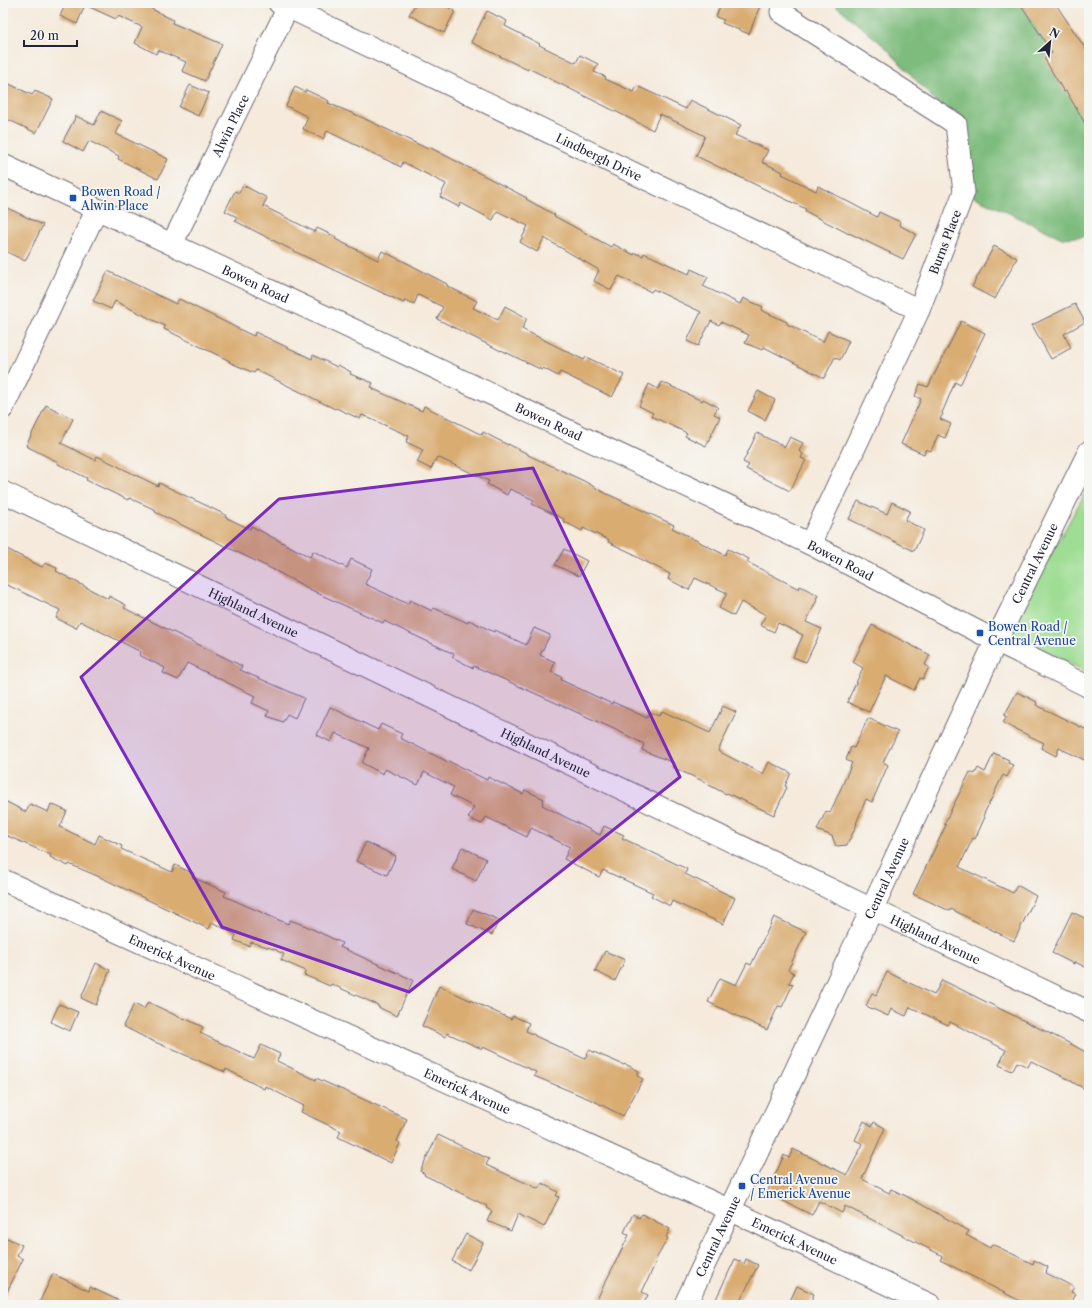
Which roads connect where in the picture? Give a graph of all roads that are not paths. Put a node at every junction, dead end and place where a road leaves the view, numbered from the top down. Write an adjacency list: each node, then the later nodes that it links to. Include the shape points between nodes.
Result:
1 (283, 5): 5 (street, Alwin Place); 6 (street, Lindbergh Drive)
2 (781, 12): 6 (street, Burns Place, via 956,124 964,192)
3 (3, 165): 4 (street, Bowen Road)
4 (97, 209): 5 (street, Bowen Road); 7 (street)
5 (172, 244): 10 (street, Bowen Road)
6 (919, 310): 10 (street, Burns Place)
7 (3, 408)
8 (1089, 452): 11 (main road, Central Avenue)
9 (3, 492): 14 (street, Highland Avenue)
10 (810, 544): 11 (street, Bowen Road)
11 (996, 641): 12 (street, Bowen Road); 14 (main road, Central Avenue)
12 (1089, 687)
13 (3, 880): 16 (street, Emerick Avenue)
14 (872, 910): 15 (street, Highland Avenue); 16 (main road, Central Avenue)
15 (1089, 1012)
16 (730, 1210): 17 (main road, Central Avenue); 18 (street, Emerick Avenue)
17 (685, 1305)
18 (931, 1305)

